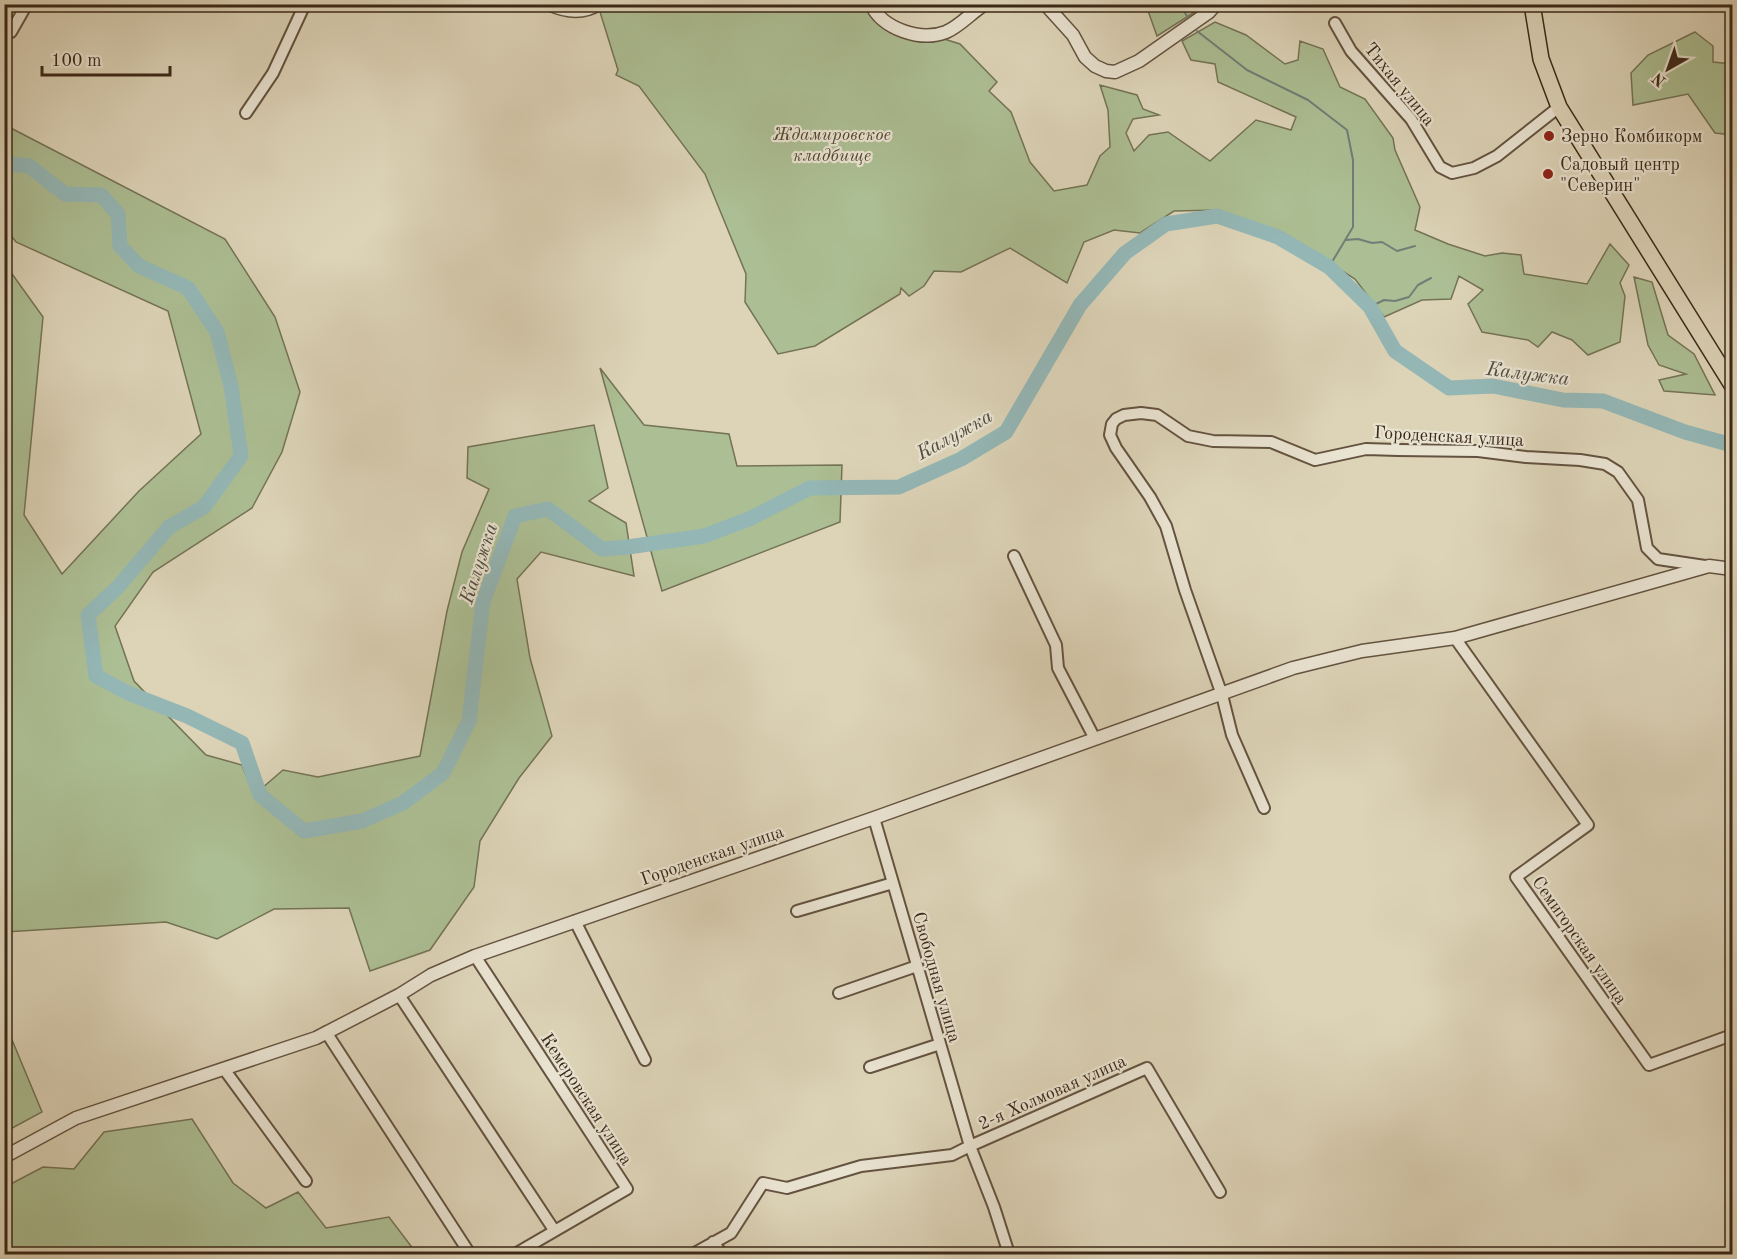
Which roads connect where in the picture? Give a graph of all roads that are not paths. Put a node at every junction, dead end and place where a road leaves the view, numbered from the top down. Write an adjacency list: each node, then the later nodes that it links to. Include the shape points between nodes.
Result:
1 (27, 4): 11 (street)
2 (305, 4): 13 (street, via 273,73)
3 (549, 4): 4 (street, via 587,12)
4 (599, 4)
5 (871, 4): 6 (street, via 874,12 894,28 931,36 946,32)
6 (986, 4)
7 (1045, 4): 8 (street, via 1073,35 1085,57 1095,66 1115,72 1139,61)
8 (1216, 4)
9 (1532, 4): 12 (main road, via 1541,59)
10 (1335, 23): 12 (street, Тихая улица, via 1351,51 1411,119 1440,167 1452,173 1474,168 1497,156)
11 (11, 32)
12 (1559, 106): 14 (main road)
13 (246, 113)
14 (1732, 385)
15 (1014, 556): 20 (street, via 1056,645 1058,668)
16 (1708, 566): 17 (street, Городенская улица); 18 (street, Городенская улица); 19 (street, Городенская улица, via 1658,559 1647,548 1638,500 1618,472 1605,464 1478,451 1376,449 1315,460 1271,442 1213,441 1188,436 1157,415 1124,416 1112,424 1110,435 1166,526)
17 (1732, 569)
18 (1455, 638): 19 (street, Городенская улица, via 1362,651 1316,662); 31 (street, Семигорская улица, via 1588,825 1516,877 1649,1065)
19 (1221, 694): 20 (street, Городенская улица); 21 (street, Городенская улица, via 1232,735)
20 (1095, 739): 22 (street, Городенская улица)
21 (1264, 808)
22 (874, 818): 23 (street, Свободная улица); 25 (street, Городенская улица)
23 (893, 883): 24 (street); 27 (street, Свободная улица)
24 (797, 911)
25 (575, 921): 26 (street, Городенская улица); 33 (street)
26 (475, 956): 29 (street, Городенская улица, via 431,975); 40 (street, Кемеровская улица, via 627,1189)
27 (917, 966): 28 (street); 32 (street, Свободная улица)
28 (839, 993)
29 (399, 995): 30 (street, Городенская улица); 40 (street)
30 (326, 1032): 35 (street, Городенская улица); 42 (street)
31 (1732, 1035)
32 (940, 1044): 34 (street); 36 (street, Свободная улица)
33 (645, 1060)
34 (870, 1067)
35 (224, 1069): 37 (street, Городенская улица, via 76,1118); 38 (street)
36 (970, 1146): 39 (street, 2-я Холмовая улица, via 1147,1068); 41 (street, via 952,1155 861,1166 787,1188 763,1183 731,1233); 46 (street, Свободная улица)
37 (4, 1157)
38 (306, 1180)
39 (1220, 1192)
40 (554, 1230): 43 (street, Кемеровская улица)
41 (713, 1242): 44 (street); 45 (street)
42 (470, 1254)
43 (515, 1254)
44 (693, 1254)
45 (722, 1254)
46 (1009, 1254)

